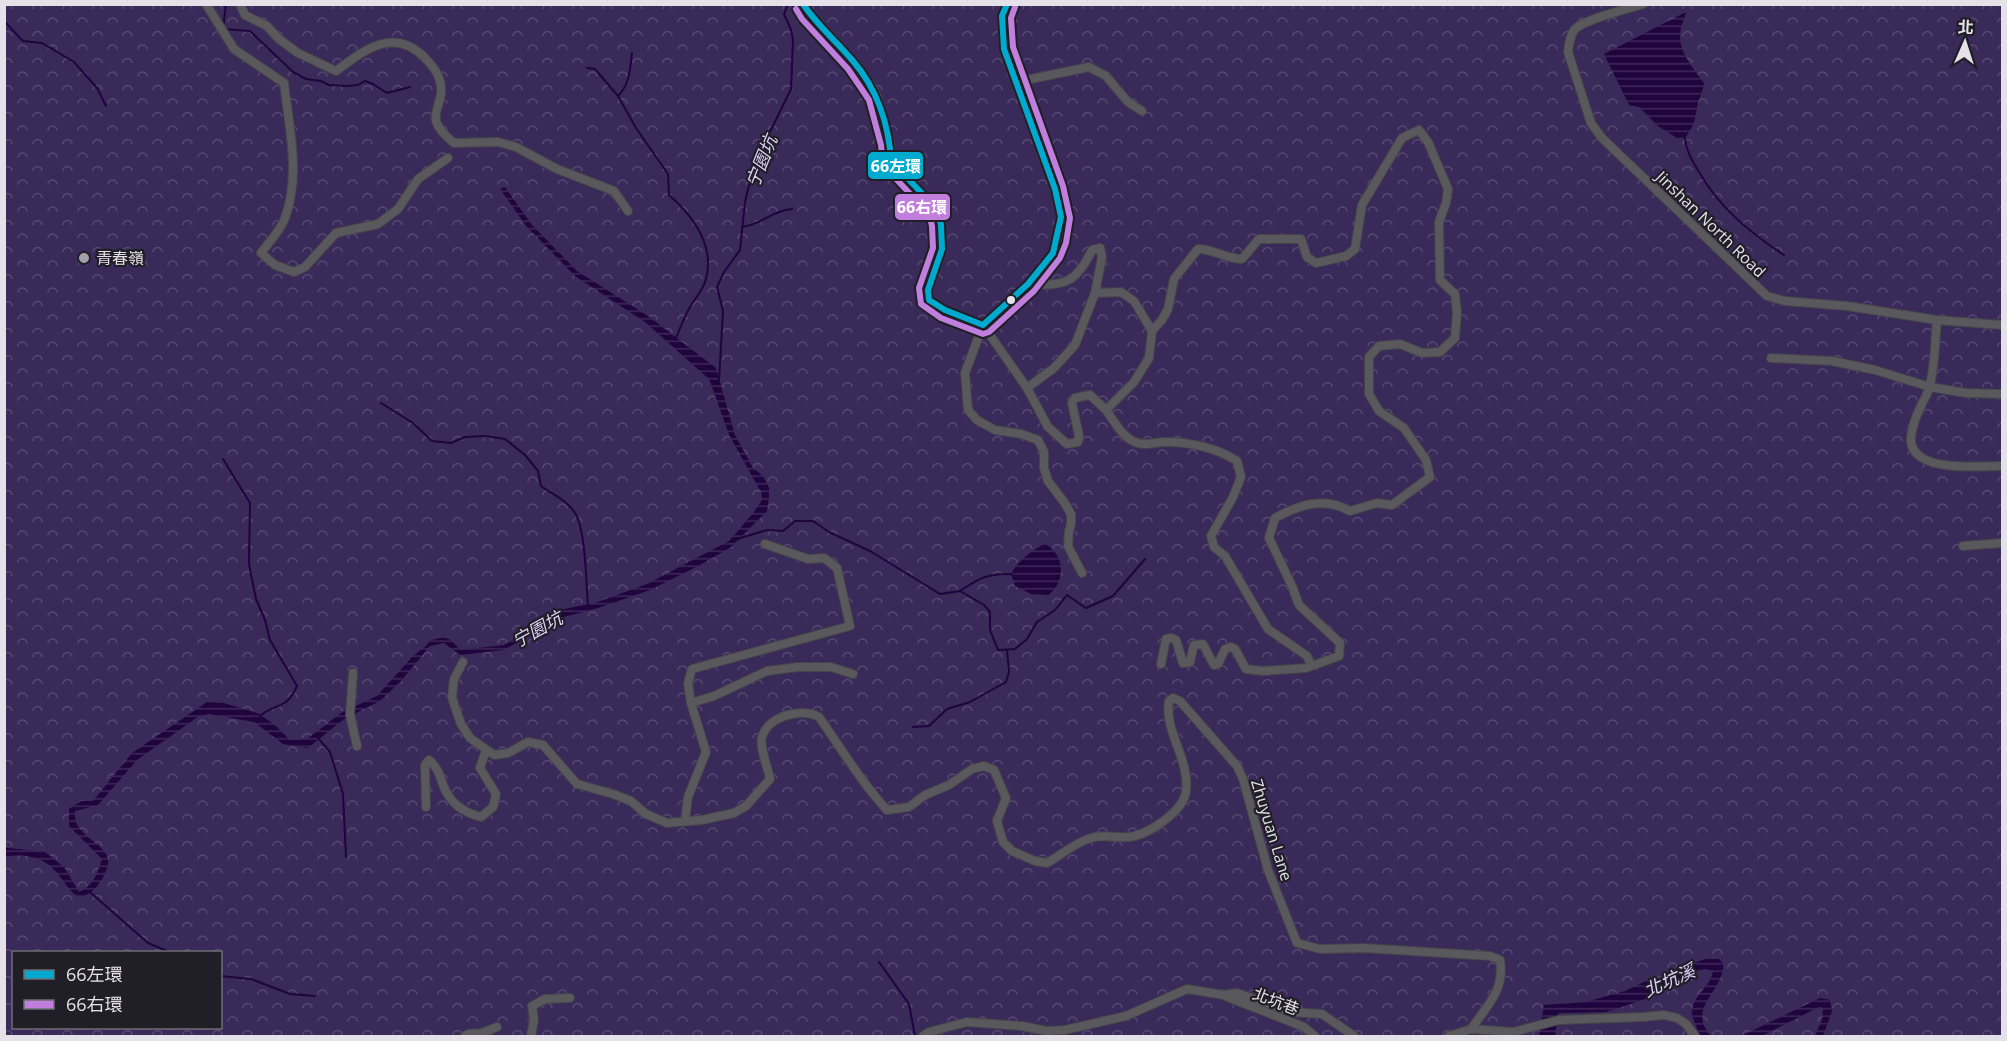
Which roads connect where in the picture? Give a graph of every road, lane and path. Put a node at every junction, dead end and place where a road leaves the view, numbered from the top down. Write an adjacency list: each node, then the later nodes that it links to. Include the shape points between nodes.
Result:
1 (206, 4): 8 (street, via 234,49 284,83 294,167 285,220 261,253 274,265 294,272 305,267 336,233 378,224 398,209 418,179)
2 (240, 4): 9 (street, via 245,15 267,26 298,53 336,71 379,44 396,43 416,49 435,68 441,82 435,118 442,134 454,143 498,142 516,147 557,169 614,191)
3 (803, 4): 13 (street, via 855,63 877,97 891,161 937,209 942,249 928,290 929,300)
4 (1007, 4): 6 (street, via 1001,34)
5 (1643, 4): 12 (street, Jinshan North Road, via 1587,22 1575,29 1569,41 1568,52 1586,109 1602,138 1767,296)
6 (1016, 82): 7 (street, via 1089,67 1106,76 1128,102); 10 (street, via 1055,189 1061,218 1053,252)
7 (1142, 111)
8 (448, 158)
9 (628, 211)
10 (1028, 284): 11 (street, via 1055,285 1070,280 1092,250 1100,248); 13 (street)
11 (1095, 293): 15 (street, via 1121,292 1134,301); 18 (street, via 1075,345 1054,369)
12 (1937, 320): 14 (street, Jinshan North Road); 17 (street)
13 (983, 325): 18 (street); 25 (street, via 965,373 968,410 995,430 1038,440 1044,452 1048,482 1071,514 1068,546)
14 (2002, 326)
15 (1152, 331): 20 (street, via 1149,358 1134,382); 28 (street, via 1168,309 1174,279 1198,249 1242,259 1259,239 1301,239 1306,257 1316,262 1346,256 1355,249 1362,206 1402,138 1419,130 1428,142 1448,189 1439,222 1440,280 1455,294 1455,338 1440,352 1422,353 1400,344 1379,346 1369,357 1369,394 1379,411 1404,428 1426,460 1430,477 1392,505 1377,503 1350,512 1339,505 1319,502 1295,507 1275,518 1269,538 1299,605 1340,643 1339,656)
16 (1771, 358): 17 (street, via 1832,361)
17 (1930, 387): 19 (street); 21 (street, via 1911,438 1919,456 1928,462 1948,465)
18 (1027, 388): 20 (street, via 1048,427 1067,444 1078,442 1072,403 1075,398 1090,395)
19 (2002, 394)
20 (1106, 411): 28 (street, via 1128,438 1139,444 1196,445 1237,461 1241,477 1211,536 1214,547 1225,556 1268,629 1307,656)
21 (2002, 466)
22 (2002, 543): 24 (street)
23 (765, 544): 31 (street, via 808,559 824,558 837,568 849,626 692,669 688,683)
24 (1963, 546)
25 (1082, 573)
26 (463, 662): 33 (street, via 454,679 452,697 461,724 470,738)
27 (1161, 664): 28 (street, via 1166,639 1171,638 1176,640 1183,663 1190,662 1194,645 1203,644 1214,665 1231,647 1246,669 1288,670)
28 (1311, 664)
29 (353, 673): 32 (street, via 350,716)
30 (853, 674): 31 (street, via 831,667 767,671)
31 (691, 703): 35 (street, via 706,752 688,797)
32 (357, 746)
33 (486, 750): 34 (street, via 480,768 496,794 493,807 481,817 466,813 450,801 437,767 429,760 425,765); 35 (street, Zhuyuan Lane, via 494,755 508,753 528,742 543,745 578,784 631,801 655,819 668,823)
34 (426, 807)
35 (685, 821): 39 (street, Zhuyuan Lane, via 719,817 746,806 770,779 762,735 777,719 814,713 887,810 909,807 972,769 984,766 994,770 1006,798 997,821 1003,842 1035,861 1047,863 1089,838 1144,833 1177,808 1186,792 1185,773 1168,717 1169,701 1173,698 1180,700 1237,766 1268,870 1297,943 1320,949 1364,948 1490,956 1500,960 1499,988)
36 (1224, 995): 43 (street, via 1187,989 1126,1016 1065,1030 966,1022); 44 (street, 北坑巷, via 1304,1027); 45 (street, via 1237,993 1291,1012 1322,1014)
37 (570, 998): 42 (street, via 545,999 532,1006)
38 (497, 1027): 41 (street)
39 (1471, 1029): 40 (street); 46 (street)
40 (1513, 1034): 47 (street, via 1559,1020 1664,1015 1686,1024)
41 (465, 1036)
42 (531, 1036)
43 (923, 1036)
44 (1315, 1036)
45 (1354, 1036)
46 (1449, 1036)
47 (1695, 1036)

